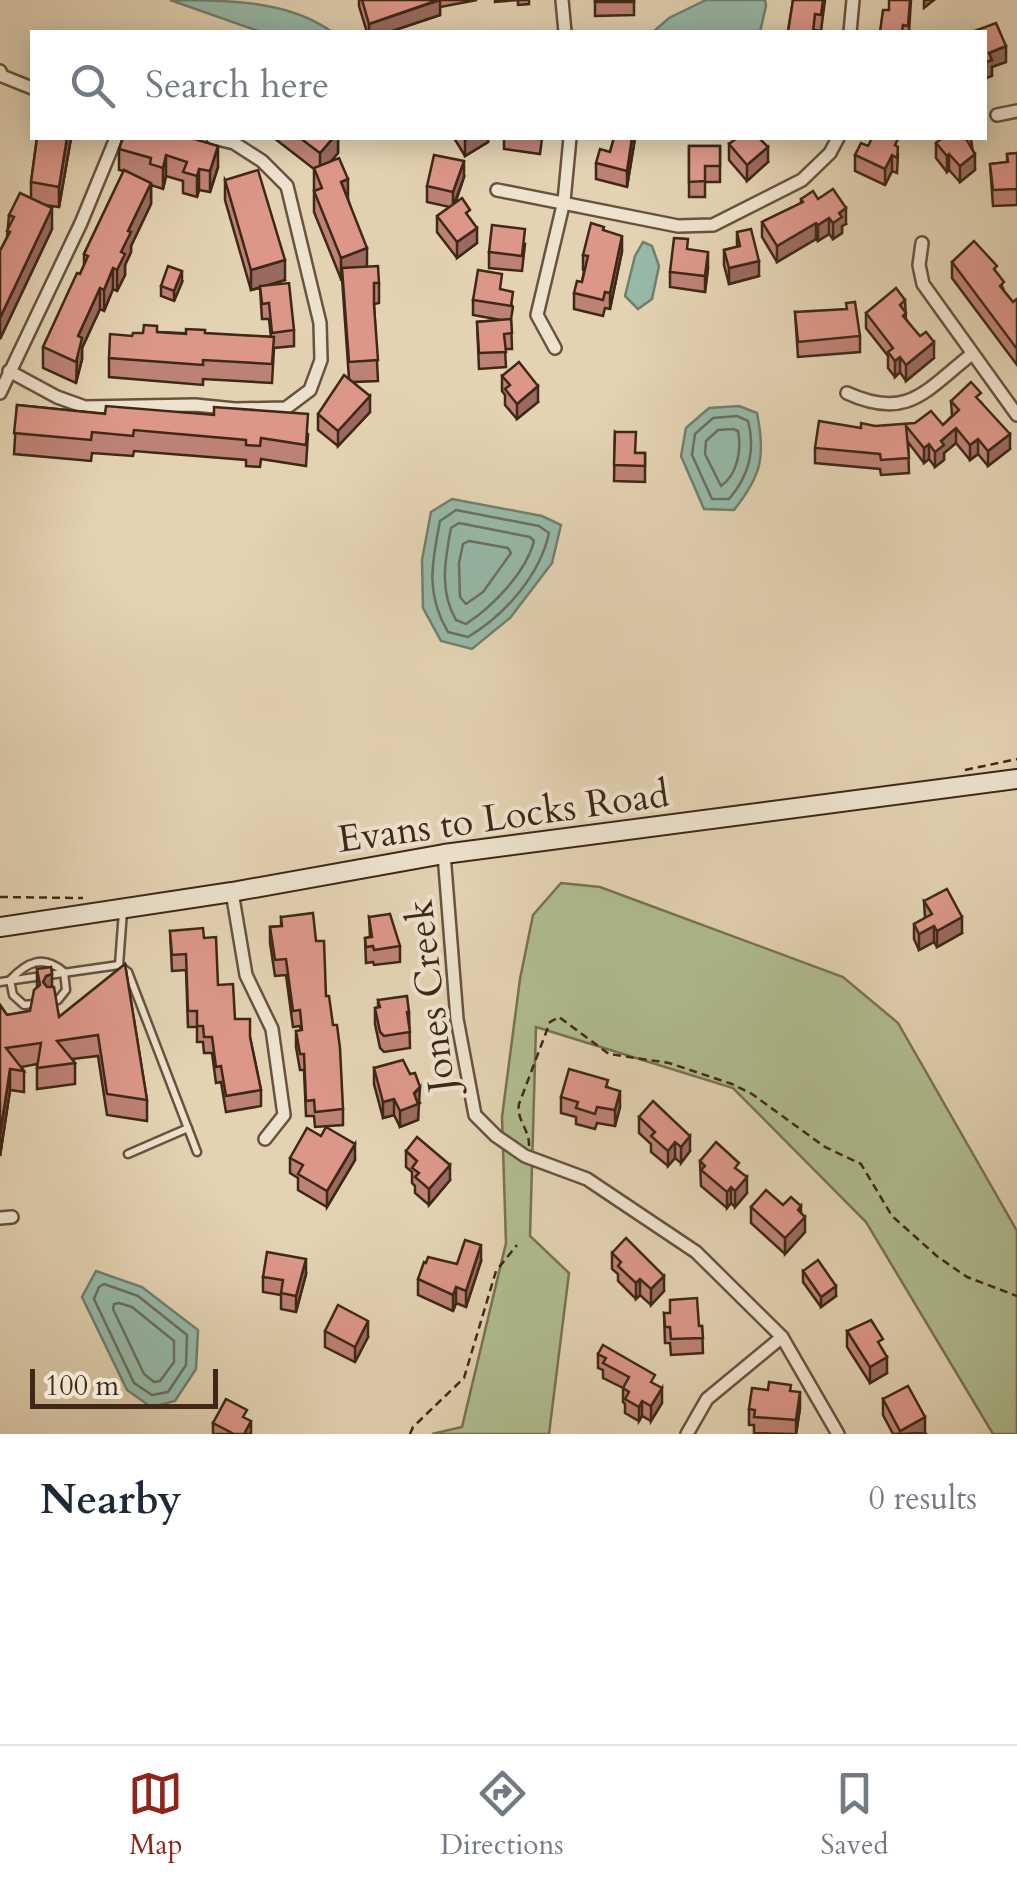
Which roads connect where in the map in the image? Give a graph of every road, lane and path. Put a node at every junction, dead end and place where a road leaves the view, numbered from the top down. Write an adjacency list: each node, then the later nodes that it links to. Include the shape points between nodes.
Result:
1 (562, 0): 3 (street)
2 (853, 0): 4 (street)
3 (565, 30)
4 (850, 30)
5 (1, 73): 6 (street)
6 (30, 87)
7 (1017, 110): 8 (street)
8 (997, 115)
9 (115, 140): 18 (street)
10 (221, 140): 18 (street, via 248,152 287,186 320,323 321,360 310,390 286,408 85,407)
11 (570, 140): 14 (street)
12 (837, 140): 14 (street, via 802,180 713,225 678,226)
13 (497, 190): 14 (street)
14 (564, 201): 16 (street, via 537,315)
15 (922, 243): 17 (street, via 922,284)
16 (555, 348)
17 (972, 354): 20 (street, via 916,398 895,406); 21 (street)
18 (10, 371): 19 (street)
19 (0, 393)
20 (847, 393)
21 (1017, 415)
22 (1017, 780): 23 (street, Evans to Locks Road)
23 (444, 854): 24 (street, Evans to Locks Road); 37 (street, Jones Creek, via 457,1019 475,1114)
24 (232, 892): 25 (street, Evans to Locks Road); 34 (street, via 246,975 272,1029 284,1115)
25 (123, 908): 26 (street, Evans to Locks Road); 27 (lane)
26 (0, 927)
27 (118, 964): 28 (lane); 33 (lane, via 128,972)
28 (64, 972): 29 (lane); 29 (lane, via 40,960); 31 (lane, via 66,990)
29 (10, 980): 30 (lane); 32 (lane, via 13,995)
30 (0, 982)
31 (50, 1002)
32 (32, 1004)
33 (188, 1128): 35 (lane); 36 (lane)
34 (265, 1140)
35 (198, 1152)
36 (128, 1154)
37 (526, 1156): 39 (path, via 530,1138 519,1104 550,1022 564,1018 610,1054 669,1063 752,1094 825,1147 862,1164 892,1216 938,1257 967,1277); 40 (street, Jones Creek, via 587,1179 696,1252)
38 (517, 1245): 41 (path, via 496,1270 464,1378)
39 (1017, 1296)
40 (782, 1338): 42 (street, via 707,1399); 43 (street, Jones Creek)
41 (410, 1434)
42 (686, 1434)
43 (838, 1434)

